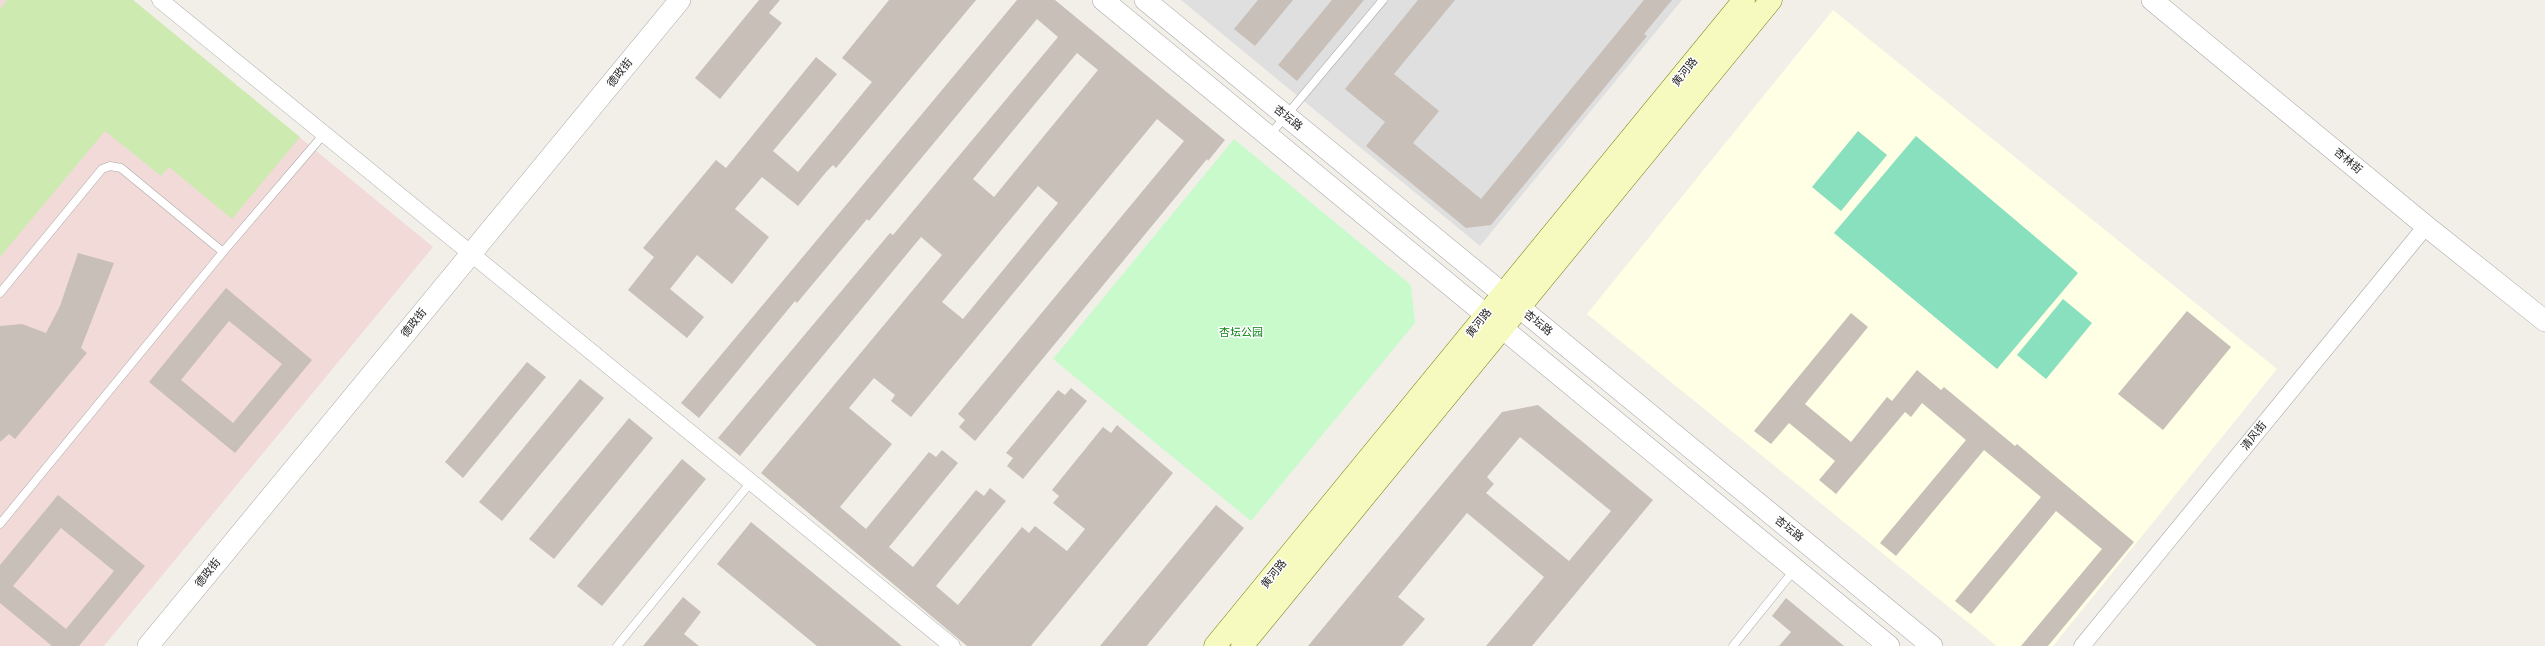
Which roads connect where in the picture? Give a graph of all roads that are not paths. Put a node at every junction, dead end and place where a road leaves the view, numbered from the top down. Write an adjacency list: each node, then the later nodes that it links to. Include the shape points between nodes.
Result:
1 (160, 0): 10 (street)
2 (680, 0): 14 (street, 德政街)
3 (1103, 0): 11 (street)
4 (1145, 0): 9 (street, 杏坛路)
5 (1383, 0): 9 (lane)
6 (1744, 0): 16 (main road, 黄河路)
7 (1771, 0): 16 (main road, 黄河路)
8 (2152, 0): 12 (street, 杏林街)
9 (1286, 116): 11 (lane); 16 (street, 杏坛路)
10 (324, 134): 13 (lane); 14 (street)
11 (1269, 137): 17 (street)
12 (2426, 226): 18 (street, 杏林街); 30 (street, 清风街)
13 (223, 252): 15 (lane, via 121,168 110,166 102,169); 20 (lane)
14 (471, 254): 19 (street); 22 (street, 德政街)
15 (0, 293)
16 (1510, 300): 17 (main road, 黄河路); 29 (street, 杏坛路)
17 (1493, 321): 21 (street); 25 (main road, 黄河路); 26 (main road, 黄河路)
18 (2545, 321)
19 (751, 482): 23 (lane); 24 (street)
20 (0, 524)
21 (1795, 570): 27 (lane); 28 (street)
22 (148, 646)
23 (617, 646)
24 (952, 646)
25 (1215, 646)
26 (1242, 646)
27 (1732, 646)
28 (1889, 646)
29 (1932, 646)
30 (2082, 646)

